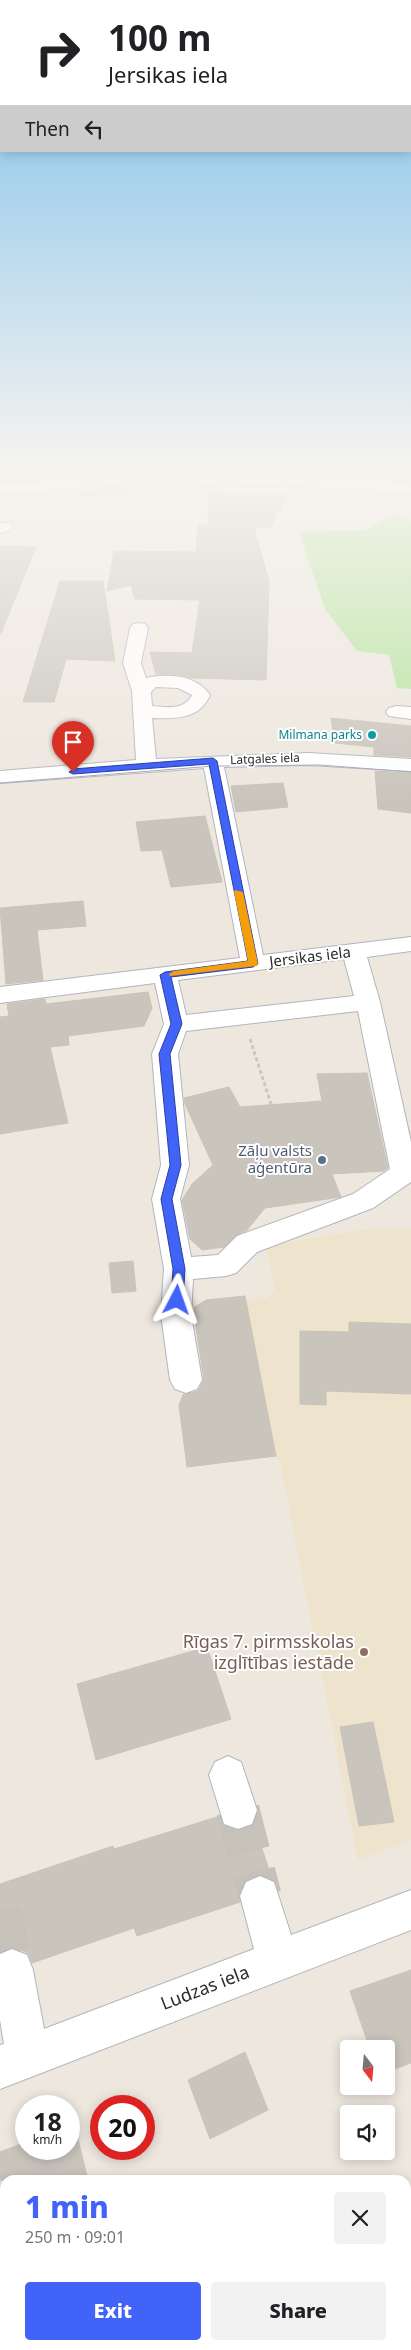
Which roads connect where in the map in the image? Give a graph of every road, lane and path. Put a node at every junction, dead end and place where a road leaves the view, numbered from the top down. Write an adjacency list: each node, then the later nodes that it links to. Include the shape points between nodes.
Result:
1 (140, 628): 2 (street, via 132,663)
2 (141, 691): 3 (street); 3 (street, via 152,682 190,684 202,695 198,705 186,711)
3 (142, 712): 6 (street)
4 (213, 761): 5 (street, Latgales iela, via 330,758); 6 (street, Latgales iela); 10 (street)
5 (411, 765)
6 (146, 766): 7 (street, Latgales iela)
7 (0, 777)
8 (411, 944): 9 (street, Jersikas iela)
9 (354, 951): 10 (street, Jersikas iela); 13 (street)
10 (253, 964): 11 (street, Jersikas iela)
11 (165, 975): 12 (street, Jersikas iela); 14 (street)
12 (0, 995)
13 (368, 1002): 14 (street); 15 (street, via 404,1173 363,1201 247,1244 226,1265)
14 (176, 1024): 15 (street, via 165,1054 175,1165 166,1199)
15 (179, 1269): 16 (street, via 176,1315)
16 (186, 1380)
17 (260, 1896): 19 (street)
18 (411, 1910): 19 (street, Ludzas iela)
19 (278, 1961): 21 (street, Ludzas iela)
20 (12, 1970): 21 (street)
21 (14, 2062)

